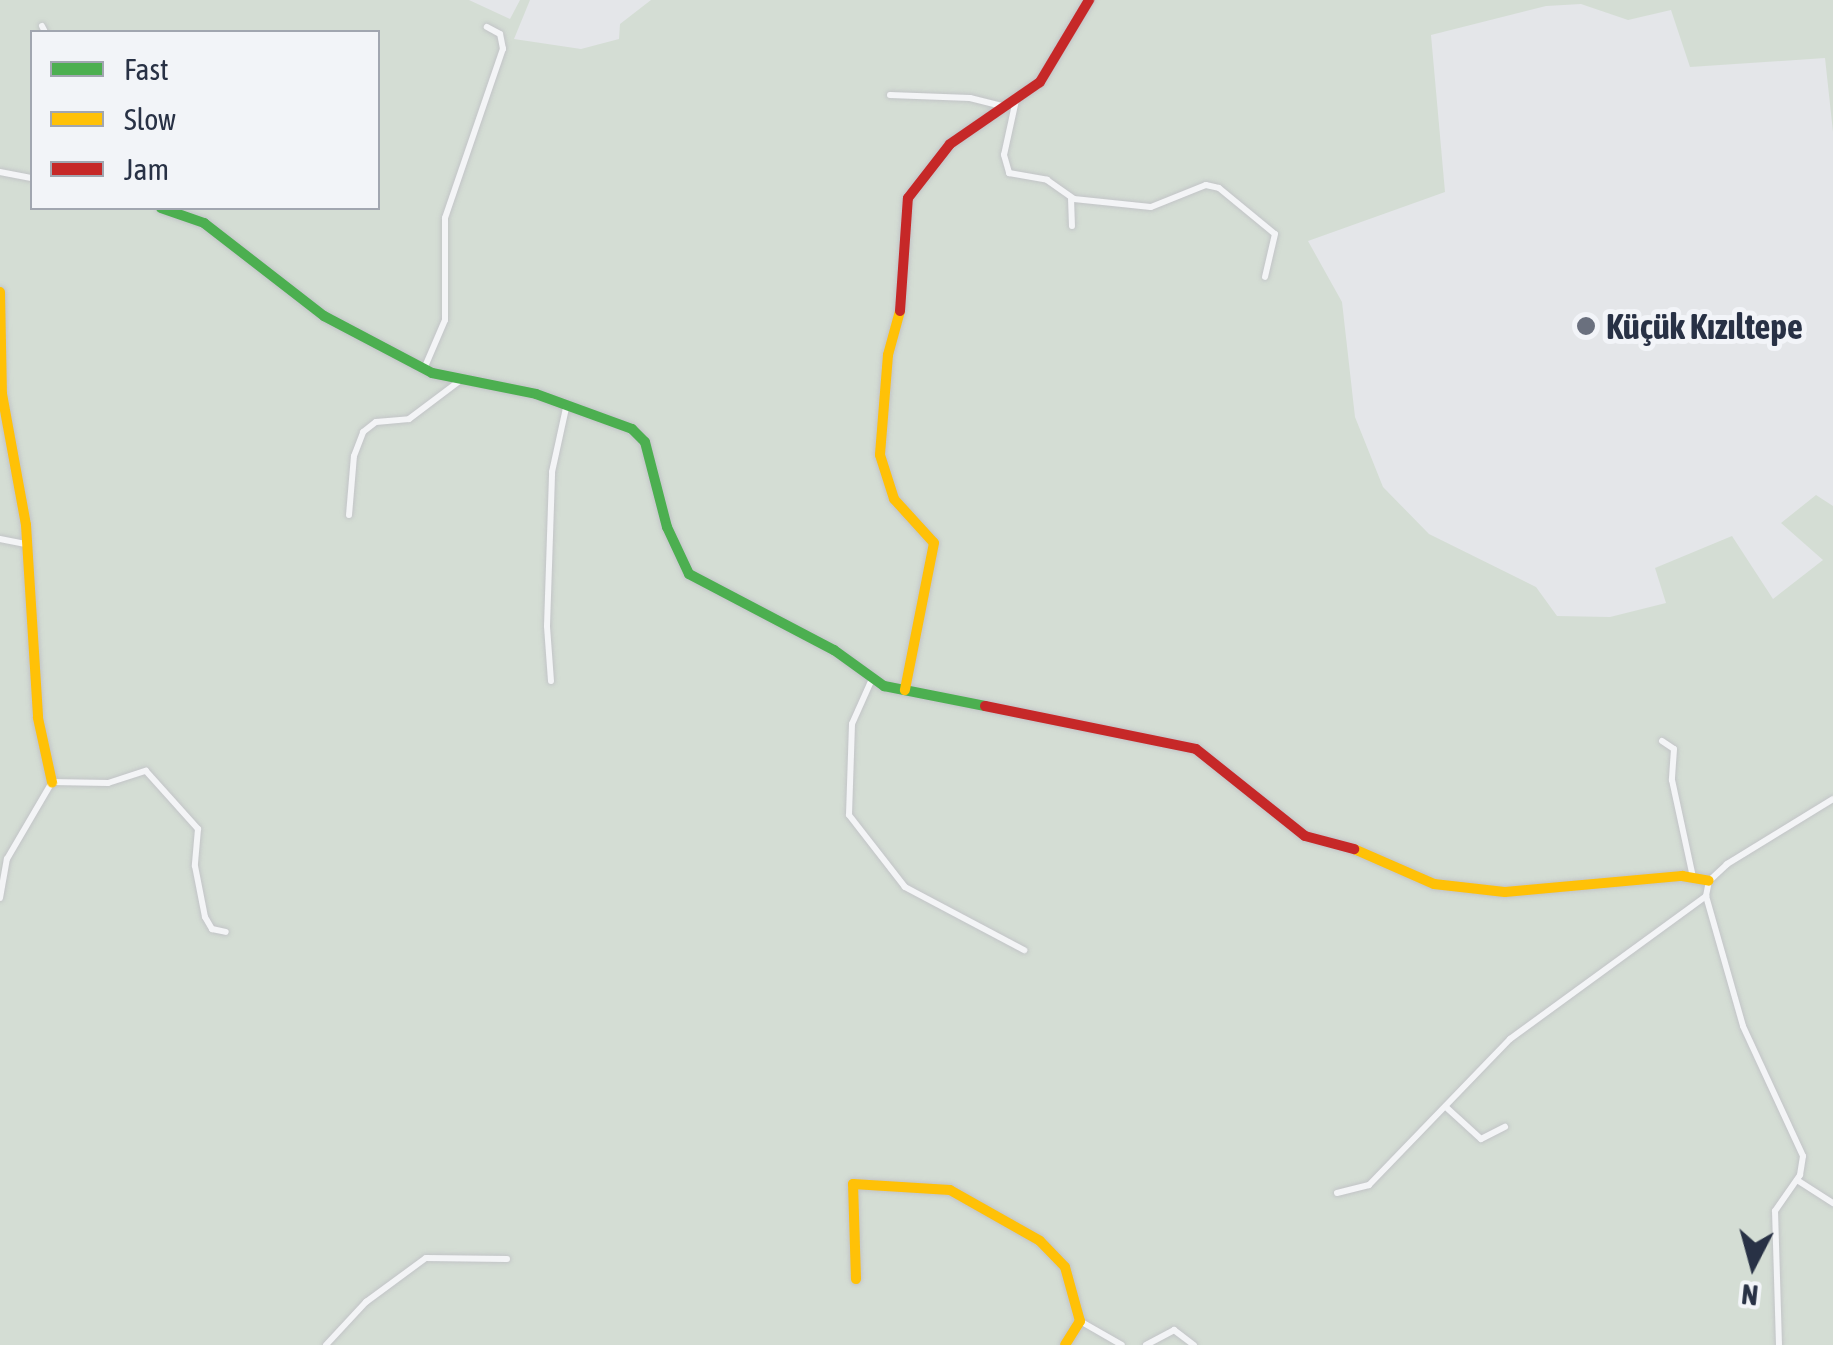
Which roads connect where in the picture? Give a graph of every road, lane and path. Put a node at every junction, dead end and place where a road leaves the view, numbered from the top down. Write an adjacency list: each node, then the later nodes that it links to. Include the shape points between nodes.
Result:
1 (1089, 0): 4 (street, via 1040,82)
2 (487, 27): 13 (street, via 500,34 503,50 445,218 445,320)
3 (890, 95): 5 (street, via 970,98)
4 (1016, 100): 5 (street); 8 (street, via 1006,170 1046,180)
5 (1004, 107): 21 (street, via 934,162 908,198 902,220 906,284 888,355 880,455 894,499 934,543)
6 (0, 172): 7 (street)
7 (30, 178)
8 (1071, 198): 10 (street); 11 (street, via 1151,207 1213,186 1275,234)
9 (166, 210): 13 (street, via 220,233 324,316)
10 (1072, 226)
11 (1265, 277)
12 (0, 292): 18 (street, via 2,394)
13 (424, 369): 14 (street)
14 (461, 380): 15 (street, via 536,394); 16 (street, via 409,418 376,422 363,432)
15 (566, 408): 19 (street, via 640,435 667,527 689,574 834,650); 20 (street, via 552,472 546,626)
16 (349, 515)
17 (0, 540): 18 (street)
18 (28, 545): 23 (street, via 38,718)
19 (872, 678): 21 (street); 30 (street, via 850,737 855,770 849,815 856,828 920,898 974,919)
20 (552, 681)
21 (905, 690): 25 (street, via 1196,749 1305,836 1368,853 1434,884 1505,892)
22 (1662, 740): 25 (street, via 1674,749 1672,780)
23 (52, 782): 28 (street, via 7,859); 29 (street, via 108,783 152,773 198,828 195,866 205,916 212,928)
24 (1833, 800): 26 (street)
25 (1692, 878): 26 (street)
26 (1709, 881): 27 (street)
27 (1706, 896): 31 (street, via 1510,1039); 33 (street, via 1743,1026 1802,1152)
28 (0, 898)
29 (226, 932)
30 (1024, 950)
31 (1447, 1108): 32 (street, via 1481,1139); 34 (street, via 1369,1185)
32 (1505, 1127)
33 (1797, 1180): 35 (street); 44 (street, via 1776,1210)
34 (1337, 1193)
35 (1833, 1203)
36 (507, 1259): 39 (street, via 426,1258 366,1302)
37 (856, 1278): 38 (street, via 853,1184 935,1186 1051,1250 1073,1282)
38 (1080, 1321): 40 (street); 41 (street)
39 (326, 1345)
40 (1065, 1345)
41 (1122, 1345)
42 (1146, 1345): 43 (street, via 1178,1330)
43 (1194, 1345)
44 (1779, 1345)

